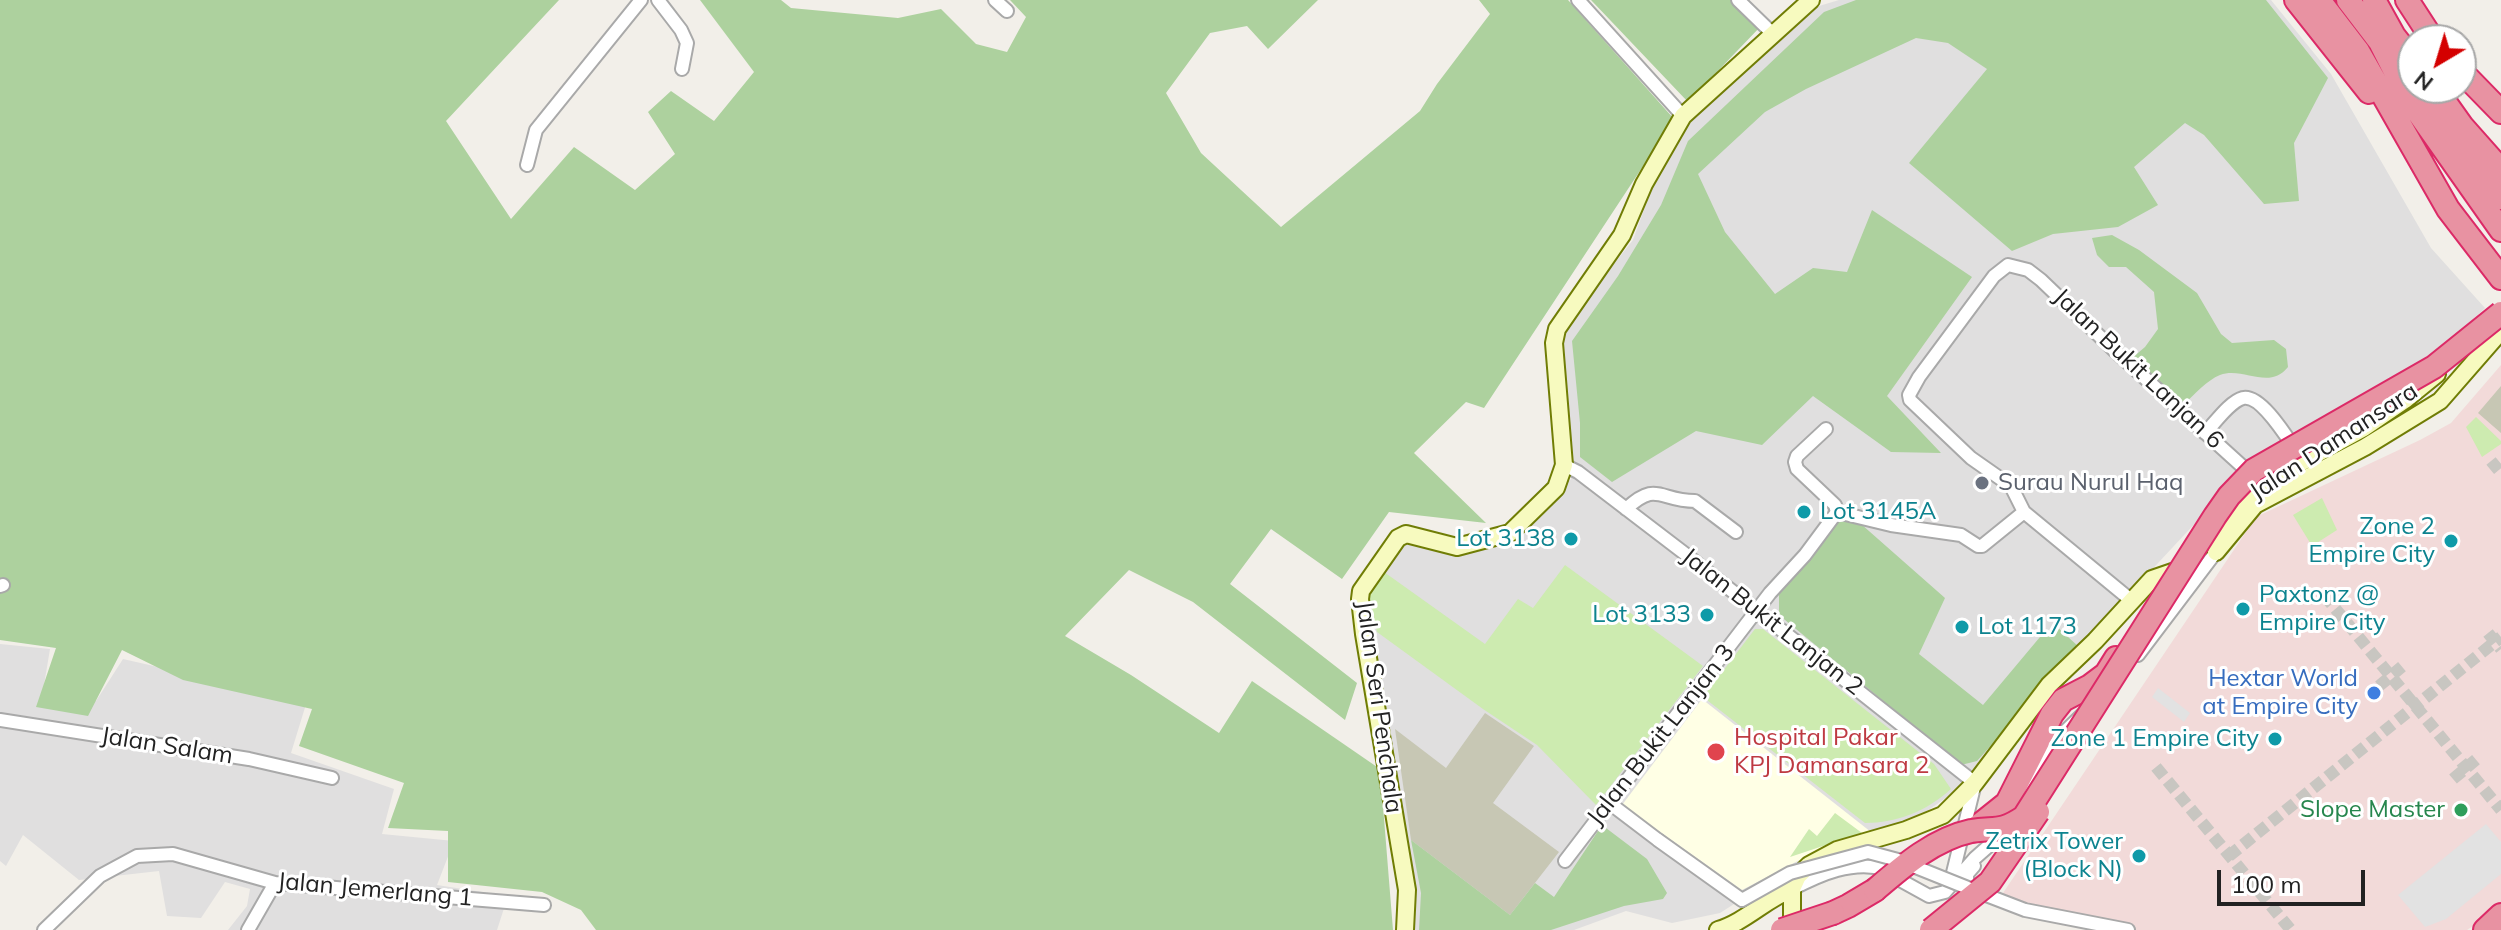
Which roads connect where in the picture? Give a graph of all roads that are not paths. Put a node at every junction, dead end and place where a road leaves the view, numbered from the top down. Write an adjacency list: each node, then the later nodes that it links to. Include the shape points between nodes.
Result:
1 (641, 0): 26 (street, via 536,130)
2 (658, 0): 17 (street, via 687,43)
3 (995, 0): 13 (street)
4 (1578, 0): 23 (street)
5 (1738, 0): 15 (street)
6 (1811, 0): 15 (street)
7 (2296, 0): 24 (highway)
8 (2319, 0): 24 (highway)
9 (2339, 0): 24 (highway)
10 (2348, 0): 16 (highway)
11 (2407, 0): 14 (highway)
12 (2375, 1): 16 (highway)
13 (1007, 11)
14 (2423, 24)
15 (1773, 34): 23 (street)
16 (2396, 40): 24 (highway, via 2410,101)
17 (682, 69)
18 (2477, 87): 22 (highway)
19 (2423, 104): 24 (highway)
20 (2437, 104): 24 (highway)
21 (2463, 104): 25 (highway)
22 (2501, 112)
23 (1683, 116): 37 (street, via 1622,235 1557,329)
24 (2441, 143): 27 (highway); 28 (highway); 31 (highway, via 2448,209)
25 (2501, 153)
26 (527, 165)
27 (2501, 170)
28 (2491, 199): 29 (highway); 30 (highway)
29 (2501, 223)
30 (2501, 230)
31 (2501, 278)
32 (2501, 312): 36 (street, Jalan Damansara, via 2405,400); 55 (highway, bridge, via 2434,367 2244,479 2215,516 2024,817 1995,831)
33 (2501, 330): 38 (street, Jalan Damansara, via 2440,401 2365,447); 74 (highway, bridge, via 2440,378 2281,465 2255,485 2005,863)
34 (1826, 429): 41 (street, via 1795,462)
35 (2205, 433): 36 (street, via 2242,398 2249,398 2263,407); 39 (street, Jalan Bukit Lanjan 6); 42 (street, Jalan Bukit Lanjan 6, via 2058,294 2028,270 2008,265 1970,306 1909,395 1913,406 1971,458 2011,486)
36 (2303, 461): 38 (street, Jalan Damansara)
37 (1564, 465): 40 (street, Jalan Bukit Lanjan 2); 72 (street, Jalan Seri Penchala, via 1556,488 1510,533 1457,547 1406,534 1361,591 1407,890)
38 (2284, 480): 39 (street, Jalan Damansara); 44 (street, Jalan Damansara)
39 (2262, 484): 45 (street, Jalan Damansara)
40 (1626, 509): 43 (street, via 1651,492 1695,501); 47 (street, Jalan Bukit Lanjan 2)
41 (1837, 512): 42 (street, via 1961,535 1982,546); 47 (street, Jalan Bukit Lanjan 3)
42 (2024, 512): 46 (street)
43 (1736, 532)
44 (2216, 552): 50 (street, via 2112,689)
45 (2192, 565): 46 (street, via 2152,579); 48 (highway, via 2150,603 2106,674)
46 (2132, 601): 52 (street, via 2049,685)
47 (1758, 610): 52 (street, Jalan Bukit Lanjan 2); 53 (street, Jalan Bukit Lanjan 3)
48 (2070, 694): 50 (highway, via 2081,695 2086,704); 55 (highway, via 2052,714 2007,803)
49 (0, 720): 51 (street, Jalan Salam, via 249,759)
50 (2067, 727): 63 (street, via 2000,836)
51 (332, 778)
52 (1975, 783): 54 (street); 55 (street)
53 (1608, 802): 56 (street, bridge, via 1742,900 1790,873); 57 (street, Jalan Bukit Lanjan 3)
54 (1943, 815): 55 (street, via 1955,813); 56 (street)
55 (1969, 827): 63 (street); 69 (highway, bridge, via 1914,857 1875,890 1833,913)
56 (1864, 848): 59 (street, via 1851,859); 64 (street, via 1837,850 1817,859); 65 (street, bridge)
57 (1565, 861)
58 (1978, 864): 65 (street, via 1967,874)
59 (1852, 866): 60 (street); 64 (street)
60 (1885, 869)
61 (1900, 880): 63 (street, via 1935,897)
62 (275, 883): 66 (street, Jalan Jemerlang 1); 70 (street, Jalan Jemerlang 1, via 173,854 137,856 100,876); 71 (street)
63 (1948, 888): 67 (street, via 1952,902)
64 (1792, 889): 69 (street); 73 (street)
65 (1973, 890): 75 (street, via 2025,910)
66 (544, 905)
67 (1965, 908)
68 (2501, 915): 76 (highway)
69 (1787, 925)
70 (44, 930)
71 (248, 930)
72 (1405, 930)
73 (1718, 930)
74 (1931, 930)
75 (2128, 930)
76 (2485, 930)

